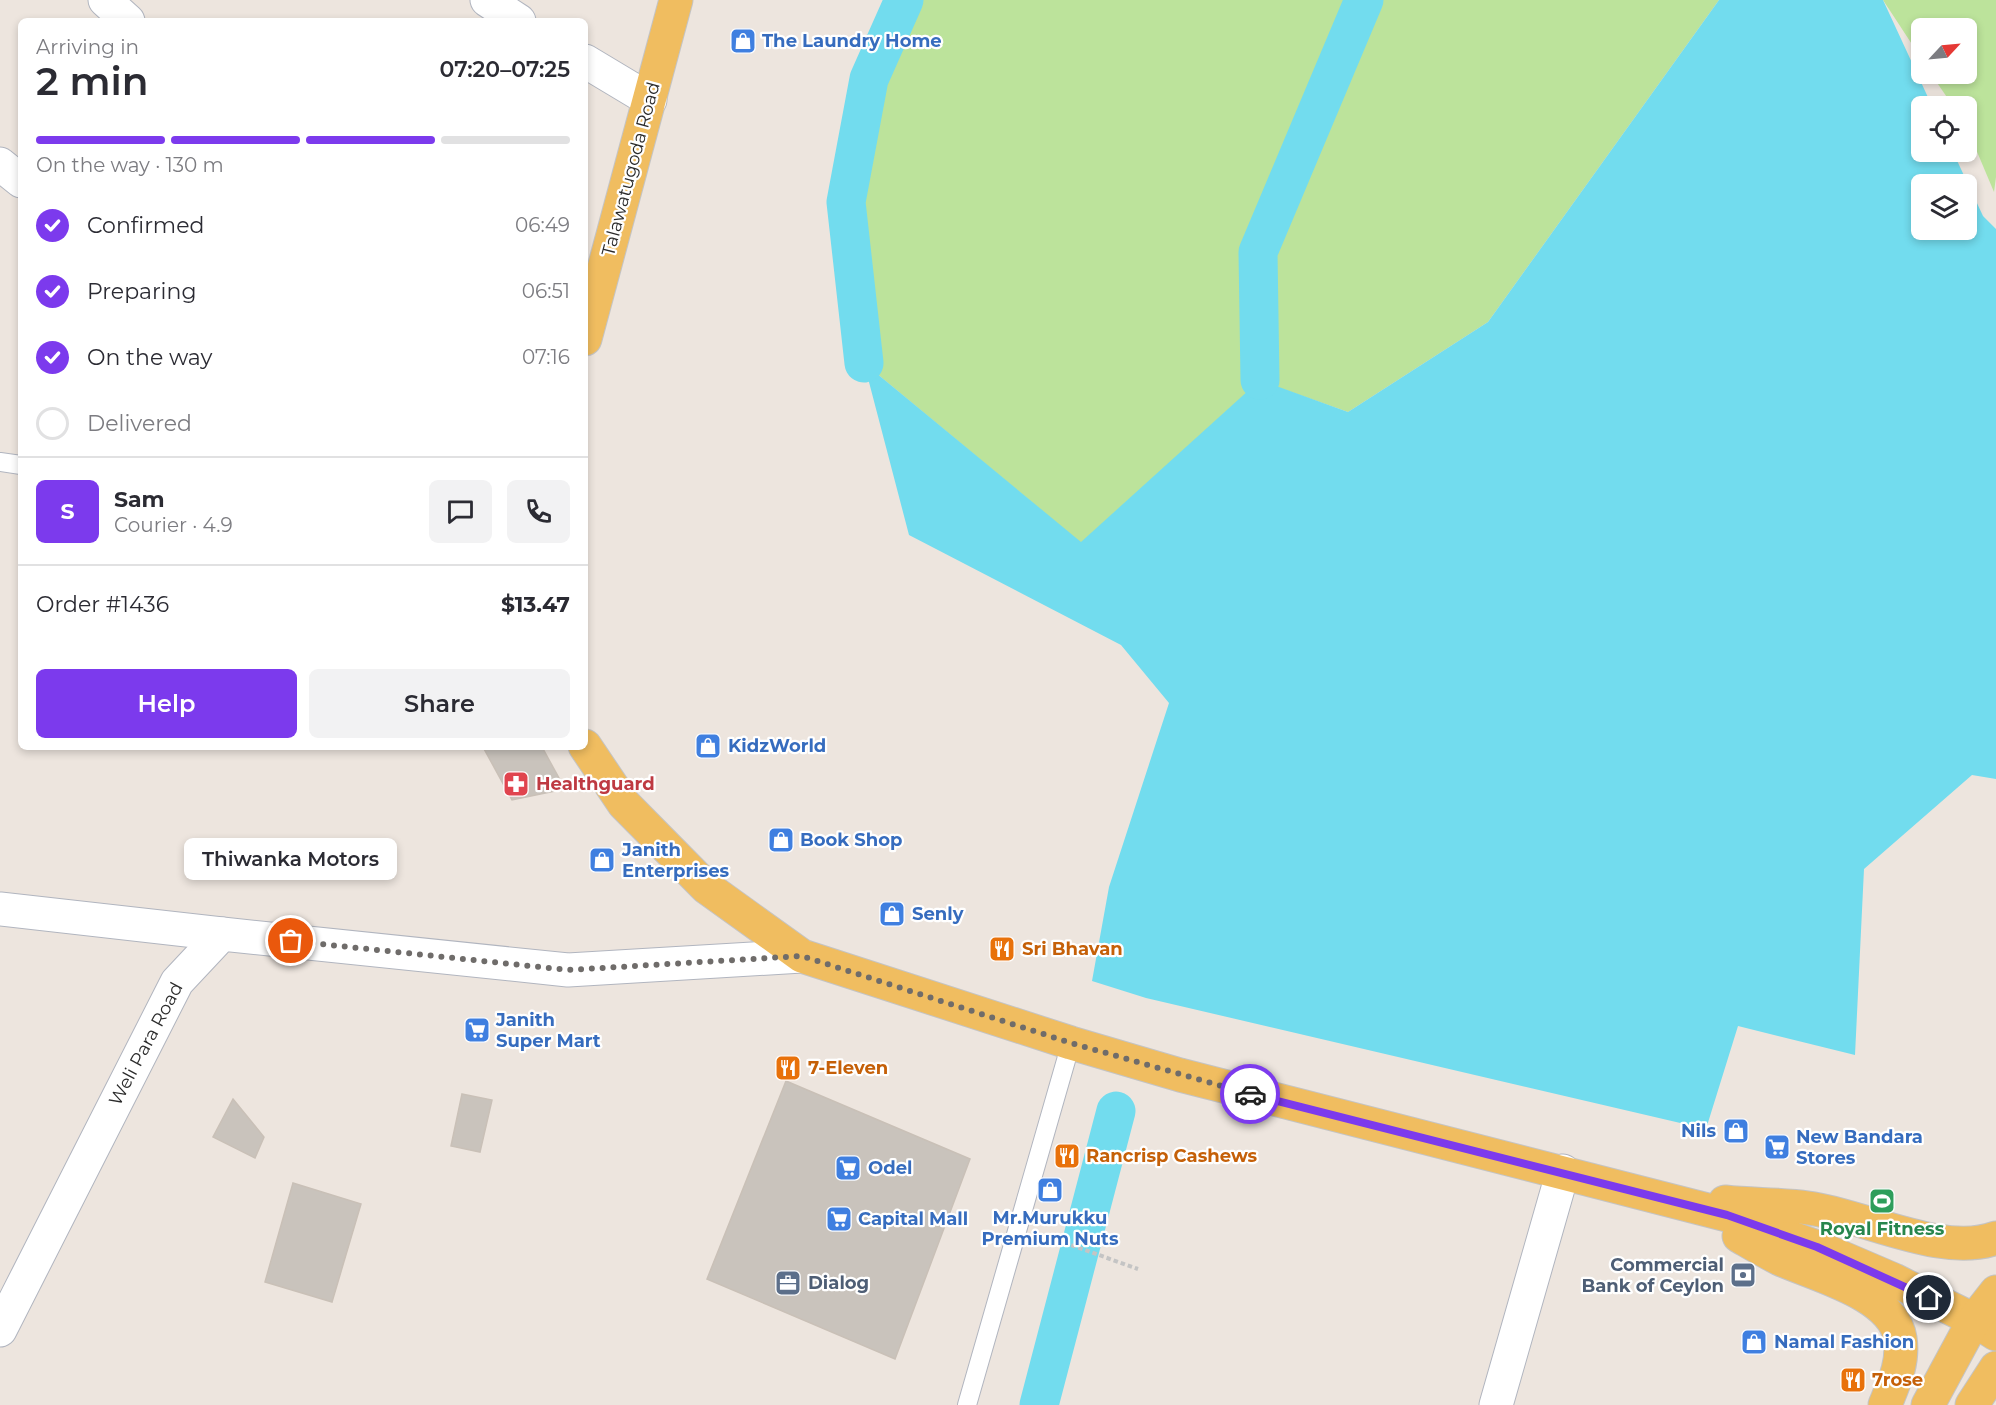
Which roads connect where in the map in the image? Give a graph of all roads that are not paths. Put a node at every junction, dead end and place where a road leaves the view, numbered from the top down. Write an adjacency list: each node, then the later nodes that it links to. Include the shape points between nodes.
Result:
1 (105, 0): 4 (street)
2 (487, 0): 5 (street)
3 (676, 0): 7 (main road, Talawatugoda Road)
4 (125, 18)
5 (514, 18)
6 (588, 63): 7 (street)
7 (650, 100): 10 (main road, Talawatugoda Road)
8 (0, 164): 9 (street)
9 (18, 179)
10 (588, 326)
11 (0, 462): 12 (lane)
12 (18, 465)
13 (588, 750): 16 (main road, via 624,804 706,887)
14 (0, 909): 15 (street)
15 (222, 934): 16 (street, via 568,970); 23 (street, Weli Para Road, via 177,982)
16 (802, 956): 17 (main road)
17 (1071, 1043): 18 (main road, via 1342,1118); 25 (lane)
18 (1563, 1172): 19 (main road); 26 (street)
19 (1669, 1198): 20 (main road, via 1807,1207 1932,1240 1965,1243); 22 (main road, via 1817,1247 1894,1280); 27 (main road, via 1779,1258 1862,1293 1888,1314 1900,1336 1901,1361)
20 (1996, 1238)
21 (1996, 1292): 22 (main road)
22 (1985, 1327): 28 (main road)
23 (0, 1330)
24 (1996, 1368): 29 (main road)
25 (967, 1405)
26 (1496, 1405)
27 (1885, 1405)
28 (1928, 1405)
29 (1972, 1405)

